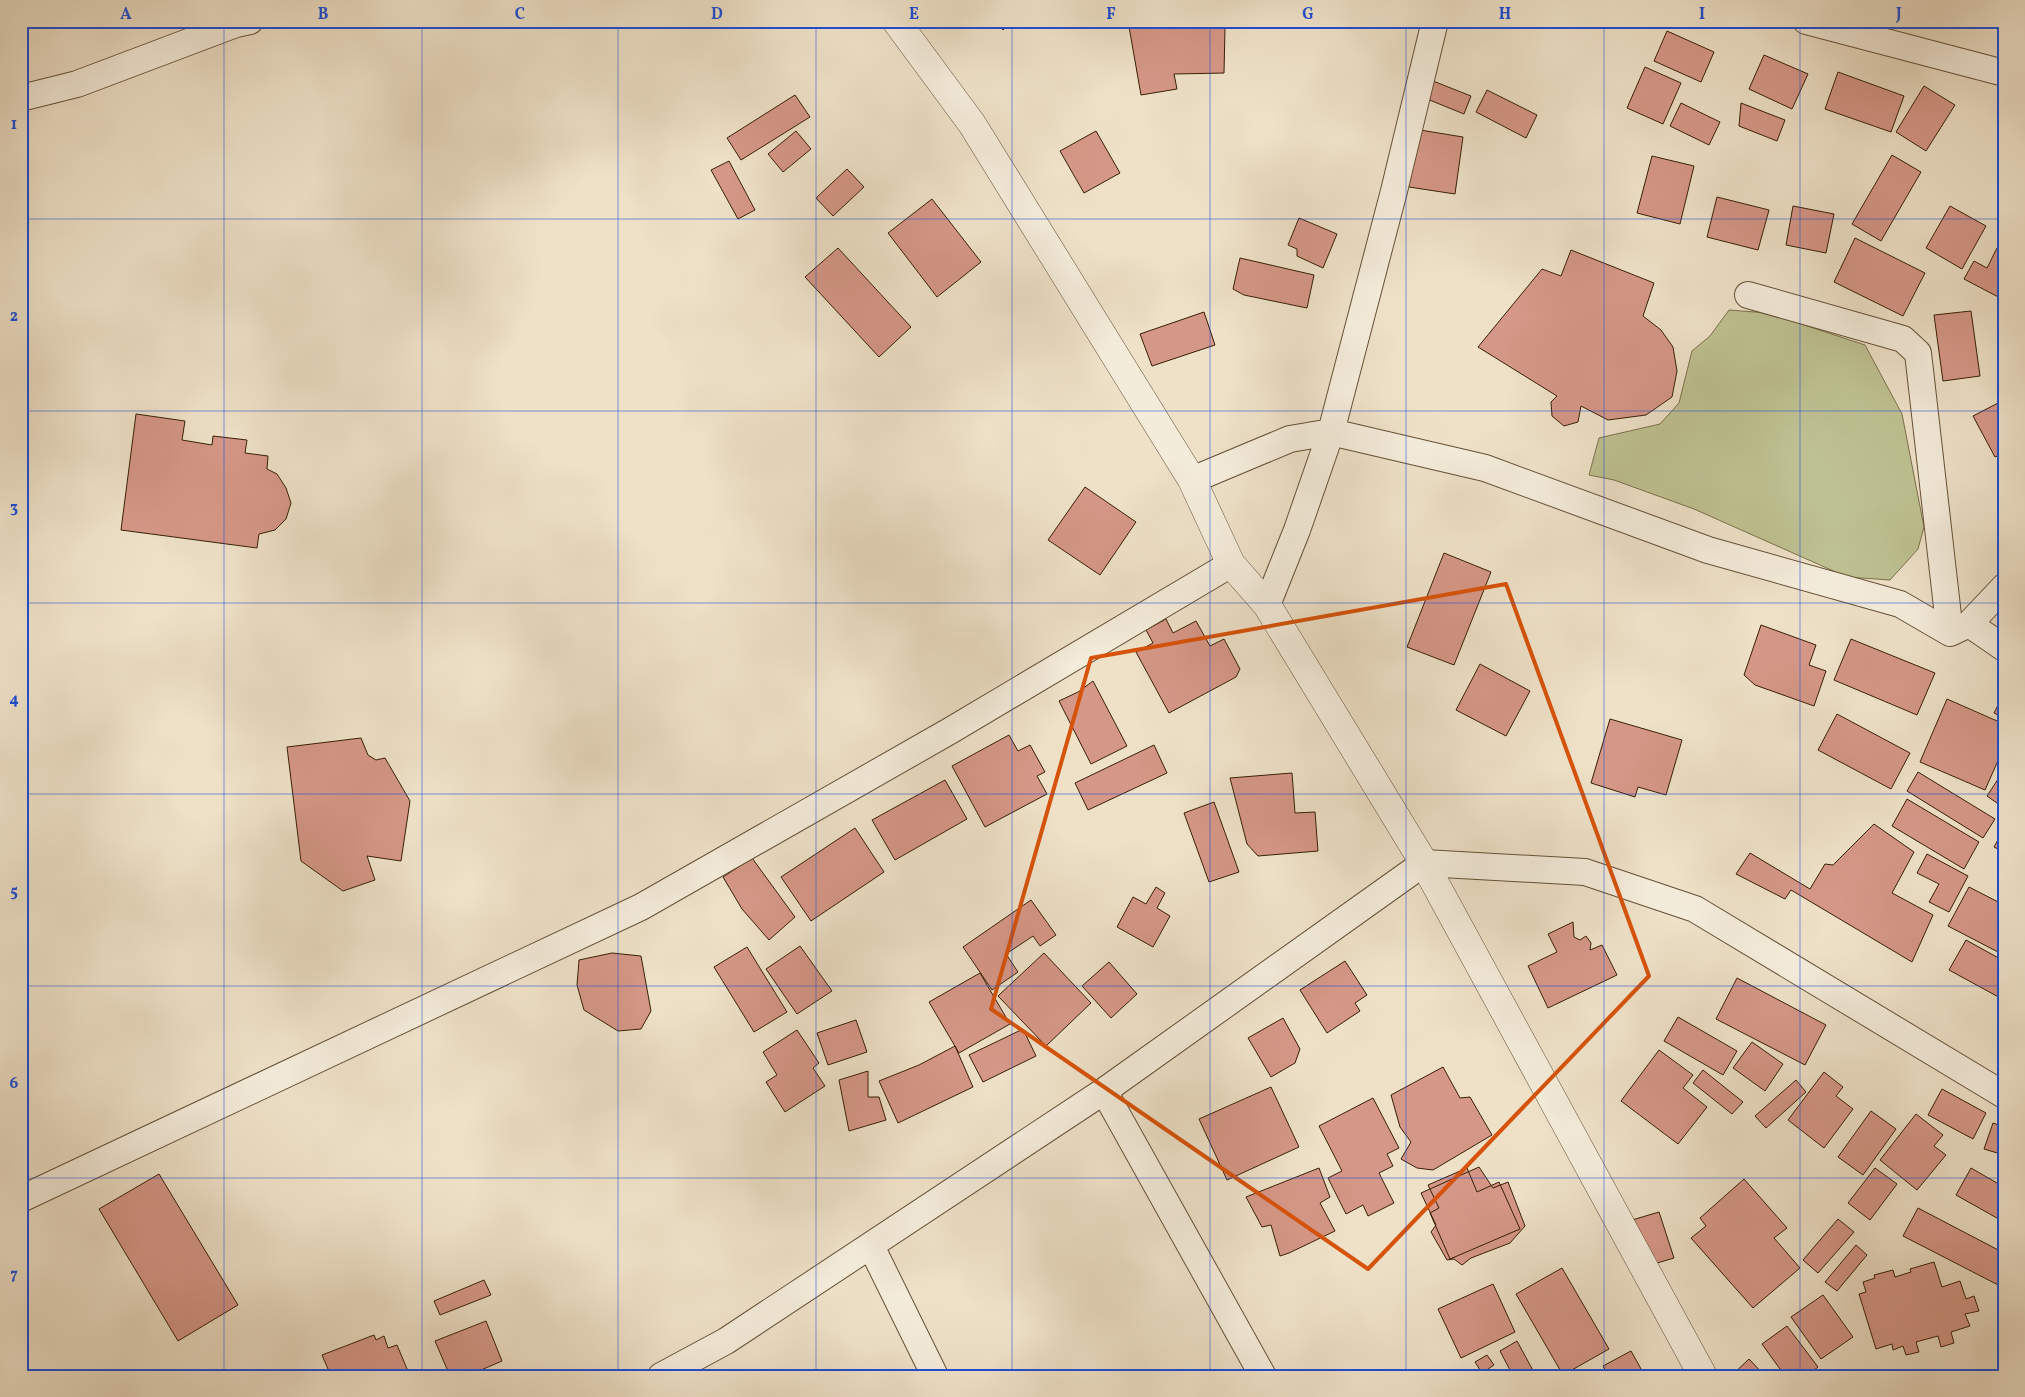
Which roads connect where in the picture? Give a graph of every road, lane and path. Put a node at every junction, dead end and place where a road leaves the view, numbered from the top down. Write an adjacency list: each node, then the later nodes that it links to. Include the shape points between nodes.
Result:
1 (250, 21): 6 (street, via 77,84)
2 (896, 21): 9 (street, via 972,124)
3 (1435, 21): 8 (street)
4 (1806, 21): 5 (street)
5 (2004, 73)
6 (21, 98)
7 (1748, 295): 13 (street, via 1903,339 1918,353)
8 (1331, 432): 9 (street, via 1290,439); 12 (street); 13 (street, via 1485,468 1708,550 1900,604)
9 (1192, 480): 10 (street)
10 (1231, 564): 12 (street); 18 (street, via 948,732 641,907)
11 (2004, 587): 13 (street)
12 (1267, 605): 15 (street)
13 (1960, 629): 14 (street)
14 (2004, 648)
15 (1424, 863): 16 (street); 17 (street, via 1585,872 1695,910); 23 (street)
16 (1104, 1091): 19 (street); 22 (street)
17 (2004, 1095)
18 (21, 1200)
19 (871, 1246): 20 (street, via 726,1341); 21 (street)
20 (660, 1376)
21 (935, 1376)
22 (1264, 1376)
23 (1703, 1376)

